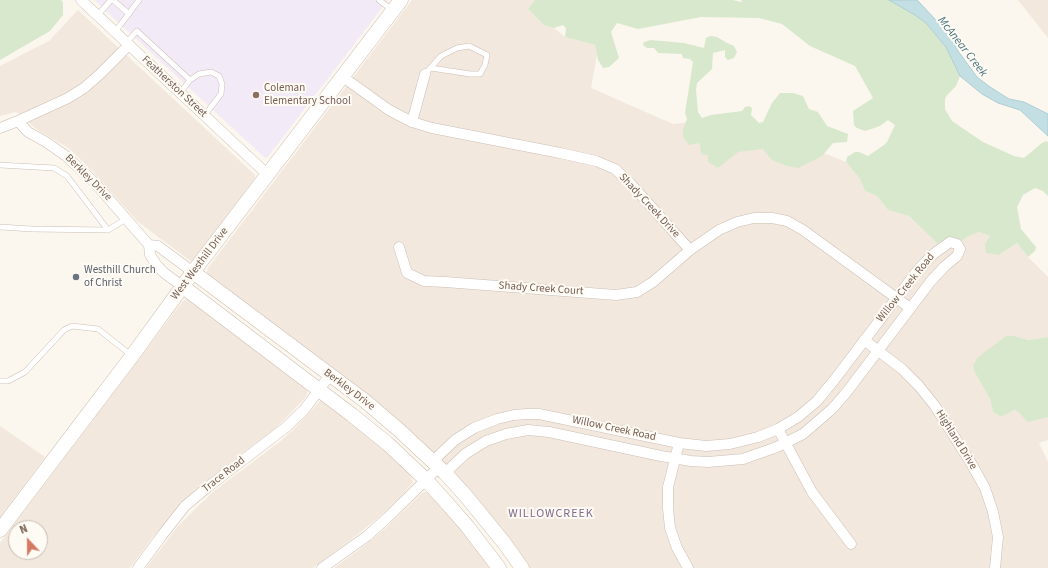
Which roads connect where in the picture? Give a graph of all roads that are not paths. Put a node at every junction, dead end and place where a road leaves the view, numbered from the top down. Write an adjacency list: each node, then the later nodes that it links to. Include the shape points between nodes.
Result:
1 (81, 0): 7 (street, Featherston Street)
2 (112, 0): 6 (lane); 7 (lane)
3 (139, 0): 6 (lane)
4 (378, 0): 5 (lane)
5 (397, 5): 11 (street, West Westhill Drive)
6 (129, 14): 8 (lane)
7 (98, 16): 8 (street, Featherston Street)
8 (115, 32): 9 (street, Featherston Street)
9 (127, 44): 12 (lane, via 137,31); 13 (street, Featherston Street); 15 (street, via 84,88)
10 (428, 71): 10 (lane, via 441,56 457,48 469,46 487,55 480,74); 16 (street)
11 (343, 77): 16 (street, Shady Creek Drive); 19 (street, West Westhill Drive)
12 (190, 80): 13 (lane); 14 (lane, via 199,74 211,72 219,76 222,84 221,94)
13 (180, 93): 14 (street, Featherston Street)
14 (204, 116): 19 (street, Featherston Street)
15 (18, 121): 17 (street); 20 (street, Berkley Drive, via 28,132 66,156 94,182)
16 (412, 122): 25 (street, Shady Creek Drive, via 560,153 615,169)
17 (0, 128)
18 (0, 164): 22 (lane, via 54,168 67,176)
19 (268, 175): 26 (street, West Westhill Drive)
20 (126, 219): 22 (lane); 23 (street, Berkley Drive)
21 (0, 227): 22 (lane)
22 (108, 230)
23 (149, 245): 26 (street, Berkley Drive, via 158,246); 27 (street, Berkley Drive, via 150,255 156,264)
24 (398, 247): 25 (street, Shady Creek Court, via 407,273 424,281 616,295 637,292 653,282)
25 (690, 250): 28 (street, via 719,230 737,222 754,218 787,221)
26 (193, 272): 27 (street, West Westhill Drive); 33 (street, Berkley Drive)
27 (182, 286): 32 (street, West Westhill Drive); 35 (street, Berkley Drive)
28 (897, 298): 29 (street); 29 (street, Willow Creek Road, via 932,255 950,242 957,244 960,249 957,256 931,281); 30 (street, Willow Creek Road)
29 (910, 308): 31 (street, Willow Creek Road)
30 (864, 340): 31 (street, Highland Drive); 36 (street, Willow Creek Road, via 817,401 798,417)
31 (878, 351): 38 (street, Willow Creek Road, via 832,409 808,430); 49 (street, Highland Drive, via 902,368 935,406 985,488 998,537)
32 (132, 356): 34 (lane, via 98,329 72,326 64,330 26,372 8,381); 42 (street, West Westhill Drive)
33 (330, 375): 35 (street, Trace Road); 40 (street, Berkley Drive, via 399,430)
34 (0, 381)
35 (319, 390): 41 (street, Berkley Drive, via 388,444); 44 (street, Trace Road, via 304,410 285,428 185,506)
36 (778, 428): 37 (street, Willow Creek Road, via 758,437 730,444 706,446); 38 (street)
37 (680, 443): 39 (street); 40 (street, Willow Creek Road, via 539,414 514,415 474,428 455,440)
38 (786, 444): 39 (street, Willow Creek Road, via 743,459 708,462); 43 (street, via 812,492)
39 (675, 459): 40 (street, Willow Creek Road, via 549,432 528,430 486,441); 48 (street, via 668,487 670,528)
40 (439, 467): 41 (street, Willow Creek Road); 47 (street, Berkley Drive, via 505,544)
41 (426, 480): 45 (street, Willow Creek Road, via 366,536); 46 (street, Berkley Drive, via 467,526)
42 (0, 530)
43 (851, 544)
44 (138, 568)
45 (322, 568)
46 (499, 568)
47 (522, 568)
48 (688, 568)
49 (995, 568)

